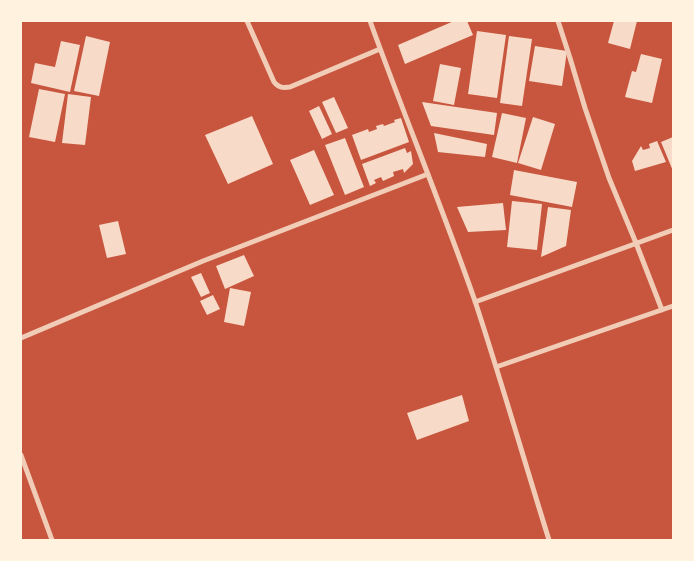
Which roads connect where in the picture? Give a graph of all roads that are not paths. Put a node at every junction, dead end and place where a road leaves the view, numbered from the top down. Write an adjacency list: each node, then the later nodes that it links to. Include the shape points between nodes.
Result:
1 (246, 21): 4 (street, via 274,82 283,88)
2 (370, 21): 4 (street)
3 (558, 21): 7 (street, via 584,108)
4 (380, 49): 5 (street)
5 (428, 174): 8 (street); 11 (street, via 203,261)
6 (673, 230): 7 (street)
7 (636, 243): 8 (street); 10 (street)
8 (475, 302): 12 (street)
9 (673, 306): 10 (street)
10 (662, 310): 12 (street)
11 (21, 338)
12 (496, 367): 15 (street)
13 (21, 455): 14 (street)
14 (52, 540)
15 (548, 540)

